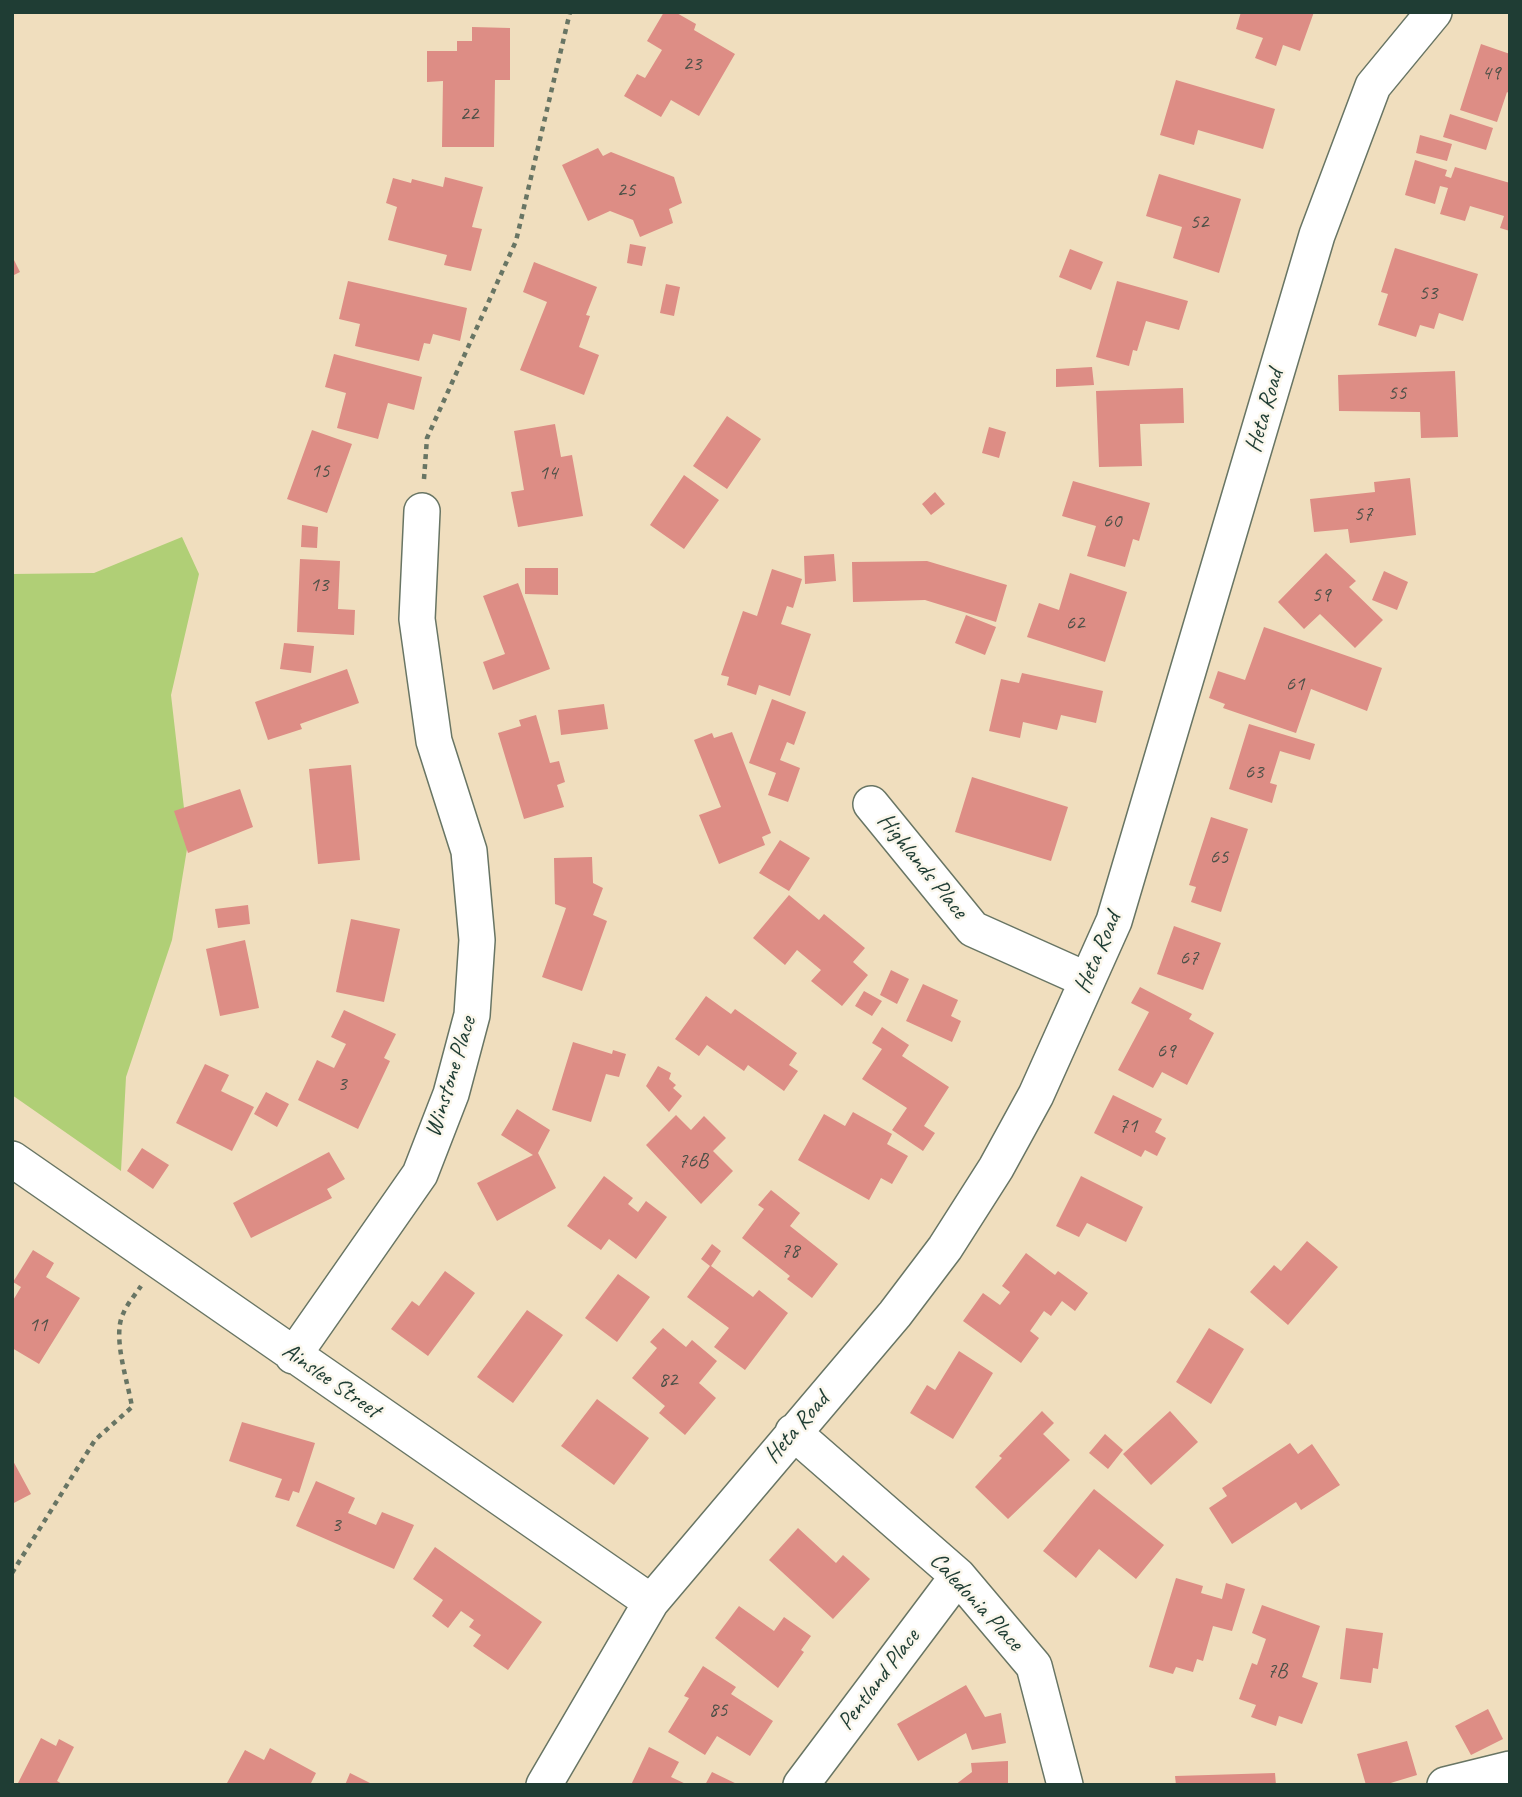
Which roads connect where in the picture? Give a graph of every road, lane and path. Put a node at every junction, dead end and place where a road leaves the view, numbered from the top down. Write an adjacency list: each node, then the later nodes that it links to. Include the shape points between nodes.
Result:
1 (570, 12): 3 (path, via 516,241 427,438)
2 (1434, 12): 5 (street, Heta Road, via 1373,86 1317,234 1114,921)
3 (422, 511): 8 (street, Winstone Place, via 416,618 434,741 469,851 477,940 472,1015 451,1094 420,1174)
4 (871, 804): 5 (street, Highlands Place, via 973,929)
5 (1087, 981): 9 (street, Heta Road, via 1029,1107 945,1248)
6 (12, 1158): 7 (street, Ainslee Street)
7 (158, 1260): 8 (street, Ainslee Street); 10 (path, via 121,1316 120,1354 132,1408 95,1440)
8 (293, 1356): 12 (street, Ainslee Street)
9 (793, 1432): 11 (street, Caledonia Place); 12 (street, Heta Road)
10 (12, 1573)
11 (958, 1576): 15 (street, Pentland Place); 16 (street, Caledonia Place, via 1034,1666)
12 (651, 1602): 14 (street, Heta Road)
13 (1510, 1769): 17 (street)
14 (544, 1785)
15 (801, 1785)
16 (1065, 1785)
17 (1446, 1785)

